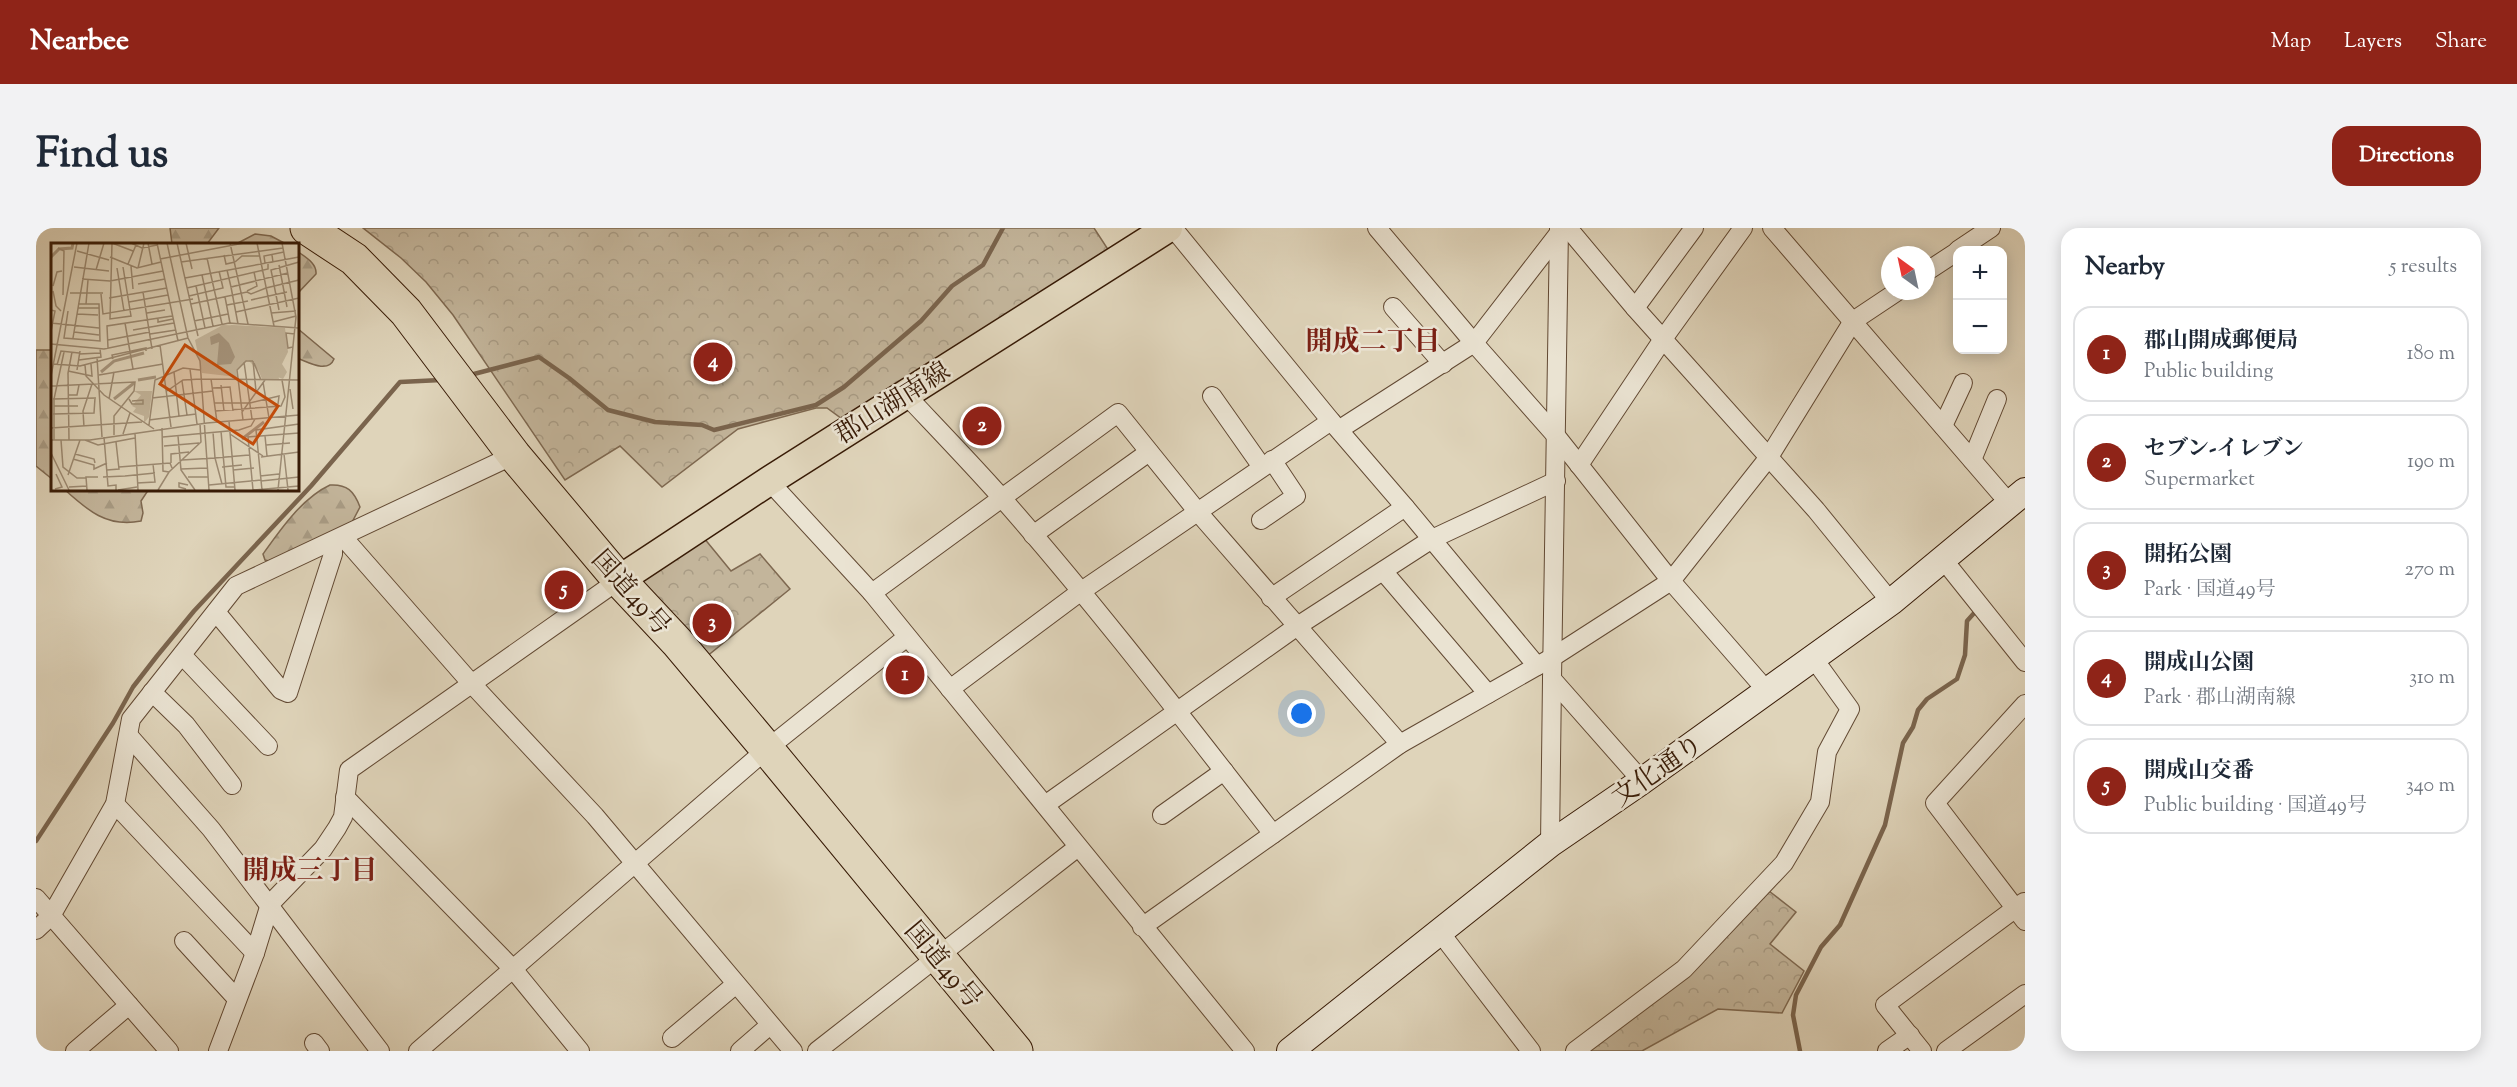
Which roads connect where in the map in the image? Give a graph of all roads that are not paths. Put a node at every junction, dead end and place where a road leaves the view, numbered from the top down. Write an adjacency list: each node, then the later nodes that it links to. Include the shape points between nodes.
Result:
1 (307, 228): 28 (highway, 国道49号, via 354,260 406,312)
2 (1168, 228): 21 (main road, 郡山湖南線)
3 (1173, 228): 24 (street)
4 (1377, 228): 18 (street)
5 (1694, 228): 15 (street)
6 (1743, 228): 17 (street)
7 (1772, 228): 16 (street)
8 (1991, 228): 10 (street)
9 (1562, 230): 15 (street); 18 (street); 26 (street)
10 (1965, 246)
11 (1953, 254): 12 (street)
12 (1935, 266)
13 (1884, 300): 16 (street)
14 (1393, 307): 19 (street)
15 (1635, 308): 17 (street)
16 (1853, 321): 25 (street); 29 (street)
17 (1663, 339): 29 (street); 32 (street)
18 (1474, 344): 19 (street); 26 (street)
19 (1443, 363): 24 (street)
20 (1963, 383): 25 (street)
21 (905, 394): 33 (main road, 郡山湖南線); 35 (street)
22 (1212, 396): 31 (street)
23 (1997, 399): 30 (street)
24 (1335, 425): 31 (street); 37 (street)
25 (1942, 426): 30 (street)
26 (1557, 437): 32 (street); 34 (street)
27 (1149, 452): 35 (street, via 1118,413); 38 (street); 40 (street)
28 (514, 455): 41 (street); 45 (highway, 国道49号)
29 (1769, 457): 46 (street); 50 (street)
30 (1972, 460): 36 (street)
31 (1267, 464): 38 (street); 39 (street, via 1296,496)
32 (1579, 465): 46 (street)
33 (769, 481): 45 (main road, 郡山湖南線); 48 (street)
34 (1556, 481): 42 (street); 55 (street)
35 (1001, 497): 40 (street); 48 (street)
36 (2017, 497): 43 (street, 文化通り)
37 (1405, 507): 42 (street); 49 (street)
38 (1197, 511): 47 (street); 49 (street)
39 (1261, 520)
40 (1033, 535): 47 (street)
41 (338, 539): 51 (street, via 236,586); 51 (street, via 288,693 281,690); 60 (street)
42 (1432, 539): 44 (street); 58 (street)
43 (1942, 558): 50 (street, 文化通り); 57 (street)
44 (1383, 571): 52 (street); 64 (street)
45 (619, 580): 60 (street); 70 (highway, 国道49号)
46 (1671, 581): 55 (street); 62 (street)
47 (1080, 592): 61 (street); 66 (street)
48 (872, 593): 53 (street)
49 (1271, 598): 52 (street)
50 (1891, 602): 56 (street, 文化通り)
51 (216, 612): 54 (street)
52 (1296, 627): 66 (street); 68 (street)
53 (907, 637): 61 (street); 70 (street)
54 (182, 655): 63 (street); 69 (street)
55 (1553, 657): 58 (street); 59 (street)
56 (1814, 659): 62 (street, 文化通り); 113 (street, via 1850,709 1827,752 1820,802 1784,862 1684,969)
57 (2025, 663)
58 (1537, 666): 64 (street)
59 (1552, 679): 72 (street); 79 (street)
60 (471, 683): 74 (street, via 349,770); 81 (street)
61 (950, 689): 76 (street)
62 (1767, 691): 72 (street, 文化通り)
63 (152, 692): 67 (street, via 131,719); 73 (street, via 186,725)
64 (1488, 694): 68 (street)
65 (2025, 704): 84 (street, via 1935,803)
66 (1177, 711): 71 (street); 76 (street)
67 (129, 736): 75 (street); 83 (street, via 211,829)
68 (1400, 744): 78 (street)
69 (268, 746)
70 (767, 749): 81 (street); 91 (highway, 国道49号)
71 (1224, 771): 77 (street); 78 (street)
72 (1642, 781): 79 (street, 文化通り)
73 (232, 784)
74 (345, 797): 83 (street, via 343,817 323,849); 92 (street)
75 (115, 804): 85 (street); 90 (street)
76 (1045, 805): 80 (street)
77 (1162, 815)
78 (1273, 834): 86 (street)
79 (1550, 844): 88 (street, 文化通り)
80 (1078, 847): 86 (street); 91 (street)
81 (634, 863): 92 (street); 93 (street)
82 (36, 898): 85 (street)
83 (270, 904): 90 (street); 103 (street)
84 (2022, 910): 98 (street, via 1885,1005)
85 (51, 916): 87 (street); 96 (street)
86 (1142, 927): 110 (street)
87 (36, 930)
88 (1439, 931): 111 (street, 文化通り); 112 (street)
89 (184, 941): 95 (street)
90 (255, 953): 95 (street)
91 (938, 958): 108 (street); 109 (highway, 国道49号)
92 (513, 969): 104 (street); 105 (street)
93 (736, 984): 97 (street); 99 (street)
94 (2025, 994): 116 (street)
95 (237, 999): 102 (street)
96 (129, 1005): 100 (street); 101 (street)
97 (770, 1025): 106 (street); 107 (street)
98 (1910, 1035): 114 (street); 115 (street)
99 (672, 1038)
100 (167, 1050)
101 (75, 1051)
102 (218, 1051)
103 (380, 1051)
104 (418, 1051)
105 (580, 1051)
106 (740, 1051)
107 (793, 1051)
108 (817, 1051)
109 (1016, 1051)
110 (1245, 1051)
111 (1290, 1051)
112 (1531, 1051)
113 (1575, 1051)
114 (1887, 1051)
115 (1922, 1051)
116 (1946, 1051)

